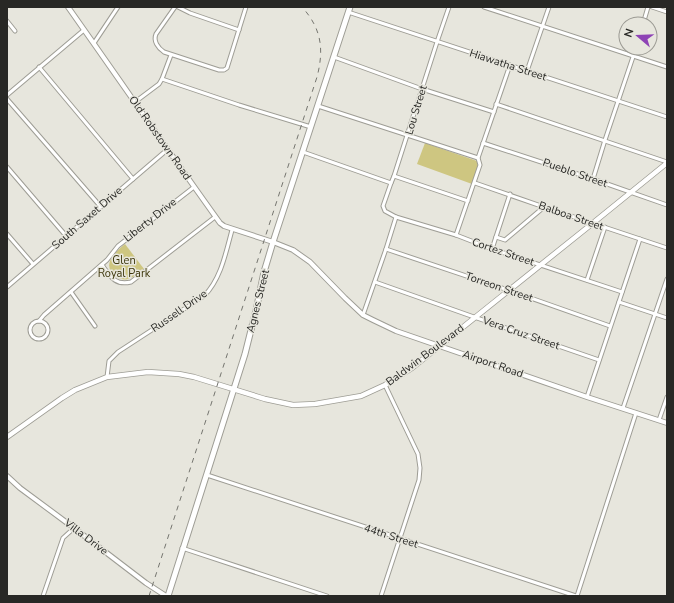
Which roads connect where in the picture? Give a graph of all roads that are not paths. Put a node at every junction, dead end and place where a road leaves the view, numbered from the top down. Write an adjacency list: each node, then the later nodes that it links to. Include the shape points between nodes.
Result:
1 (68, 7): 14 (street, Old Robstown Road)
2 (118, 7): 18 (street)
3 (175, 7): 20 (street, via 154,38 161,50)
4 (178, 7): 15 (street)
5 (246, 7): 15 (street)
6 (449, 7): 17 (street, Lou Street)
7 (484, 7): 13 (street)
8 (549, 7): 13 (street)
9 (652, 7): 11 (street)
10 (349, 10): 17 (street, Hiawatha Street); 22 (main road, Agnes Street)
11 (667, 12)
12 (7, 21): 16 (street)
13 (542, 26): 19 (street); 26 (street)
14 (84, 30): 18 (street, Old Robstown Road); 24 (street)
15 (239, 30): 20 (street, via 227,68 224,70)
16 (15, 31)
17 (437, 42): 23 (street, Hiawatha Street); 28 (street, Lou Street)
18 (94, 43): 32 (street, Old Robstown Road)
19 (618, 51)
20 (171, 54): 27 (street)
21 (633, 56): 25 (street); 31 (street)
22 (334, 57): 28 (street); 34 (main road, Agnes Street)
23 (510, 66): 26 (street, Hiawatha Street); 33 (street)
24 (39, 67): 29 (street); 47 (street)
25 (667, 67)
26 (528, 71): 31 (street, Hiawatha Street)
27 (162, 79): 32 (street, via 155,88); 37 (street)
28 (422, 89): 35 (street); 38 (street, Lou Street)
29 (7, 95)
30 (7, 99): 56 (street)
31 (618, 101): 36 (street, Hiawatha Street); 39 (street)
32 (135, 102): 41 (street, Old Robstown Road)
33 (496, 104): 35 (street); 39 (street)
34 (318, 106): 37 (main road, Agnes Street); 38 (street)
35 (494, 112): 40 (street)
36 (667, 117)
37 (311, 127): 42 (main road, Agnes Street)
38 (408, 135): 43 (street); 46 (street, Lou Street)
39 (605, 140): 44 (street); 48 (street)
40 (483, 143): 43 (street); 48 (street, Pueblo Street)
41 (168, 149): 47 (street, South Saxet Drive); 51 (street, Old Robstown Road)
42 (303, 152): 50 (street); 69 (main road, Agnes Street)
43 (478, 158): 49 (street, via 480,165)
44 (667, 162): 52 (main road, Baldwin Boulevard)
45 (7, 167): 66 (street)
46 (394, 176): 50 (street, Lou Street); 54 (street)
47 (133, 179): 56 (street, South Saxet Drive)
48 (593, 179): 52 (street, Pueblo Street)
49 (474, 182): 53 (street, Balboa Street); 54 (street)
50 (391, 183): 58 (street, Lou Street, via 383,206)
51 (194, 187): 59 (street, Old Robstown Road); 75 (street, Liberty Drive, via 118,246)
52 (631, 193): 55 (street, Pueblo Street); 61 (main road, Baldwin Boulevard)
53 (510, 194): 57 (street, Balboa Street); 67 (street)
54 (468, 201): 65 (street)
55 (667, 205)
56 (101, 207): 66 (street, South Saxet Drive)
57 (544, 207): 61 (street, Balboa Street); 67 (street, via 505,240)
58 (385, 211): 60 (street, Cortez Street)
59 (215, 217): 63 (street, Old Robstown Road); 75 (street, via 131,282 124,283 113,279)
60 (396, 218): 65 (street, Cortez Street); 71 (street)
61 (593, 223): 62 (street, Balboa Street); 74 (main road, Baldwin Boulevard)
62 (605, 227): 68 (street, Balboa Street); 77 (street)
63 (232, 230): 69 (street, Old Robstown Road); 93 (street, Russell Drive, via 210,291 118,352 109,361)
64 (7, 234): 73 (street)
65 (456, 236): 72 (street, Cortez Street)
66 (67, 237): 73 (street, South Saxet Drive)
67 (496, 237): 72 (street)
68 (640, 239): 70 (street, Balboa Street); 82 (street)
69 (273, 242): 84 (street, Airport Road, via 293,250 310,262); 95 (main road, Agnes Street)
70 (667, 248)
71 (386, 249): 78 (street); 80 (street, Torreon Street)
72 (492, 249): 74 (street, Cortez Street)
73 (33, 264): 79 (street, South Saxet Drive)
74 (541, 264): 77 (street, Cortez Street); 80 (main road, Baldwin Boulevard)
75 (102, 265): 81 (street, Liberty Drive)
76 (667, 279): 85 (street)
77 (587, 280): 82 (street, Cortez Street)
78 (375, 282): 84 (street); 86 (street, Vera Cruz Street)
79 (7, 287)
80 (508, 290): 86 (main road, Baldwin Boulevard); 90 (street, Torreon Street)
81 (71, 292): 88 (street, Liberty Drive); 89 (street)
82 (622, 292): 83 (street)
83 (619, 302): 85 (street); 90 (street)
84 (363, 314): 91 (street, Airport Road, via 396,331)
85 (655, 314): 87 (street); 98 (street)
86 (474, 317): 91 (main road, Baldwin Boulevard); 92 (street, Vera Cruz Street)
87 (667, 318)
88 (39, 321): 88 (street, via 33,324 30,330 37,338 44,337 47,331 45,324)
89 (95, 326)
90 (610, 326): 92 (street)
91 (439, 346): 94 (main road, Baldwin Boulevard, via 412,368); 96 (street, Airport Road)
92 (599, 360): 96 (street)
93 (107, 377): 95 (main road, Baldwin Boulevard, via 148,372 179,374); 102 (main road, Baldwin Boulevard, via 75,390)
94 (385, 385): 95 (main road, Baldwin Boulevard, via 361,396 293,405); 106 (street, via 418,454 420,468 419,480)
95 (234, 390): 104 (main road, Agnes Street)
96 (587, 397): 98 (street, Airport Road)
97 (667, 397): 100 (street)
98 (623, 408): 99 (street, Airport Road)
99 (636, 413): 100 (street, Airport Road); 112 (street)
100 (659, 420): 101 (street, Airport Road)
101 (667, 423)
102 (7, 437)
103 (7, 476): 105 (street, Villa Drive)
104 (207, 476): 106 (street, 44th Street); 107 (main road, Agnes Street)
105 (74, 528): 108 (street, via 63,538); 109 (street, Villa Drive)
106 (400, 539): 111 (street); 112 (street, 44th Street)
107 (182, 548): 109 (main road, Agnes Street); 110 (street)
108 (43, 596)
109 (167, 596)
110 (327, 596)
111 (381, 596)
112 (576, 596)

